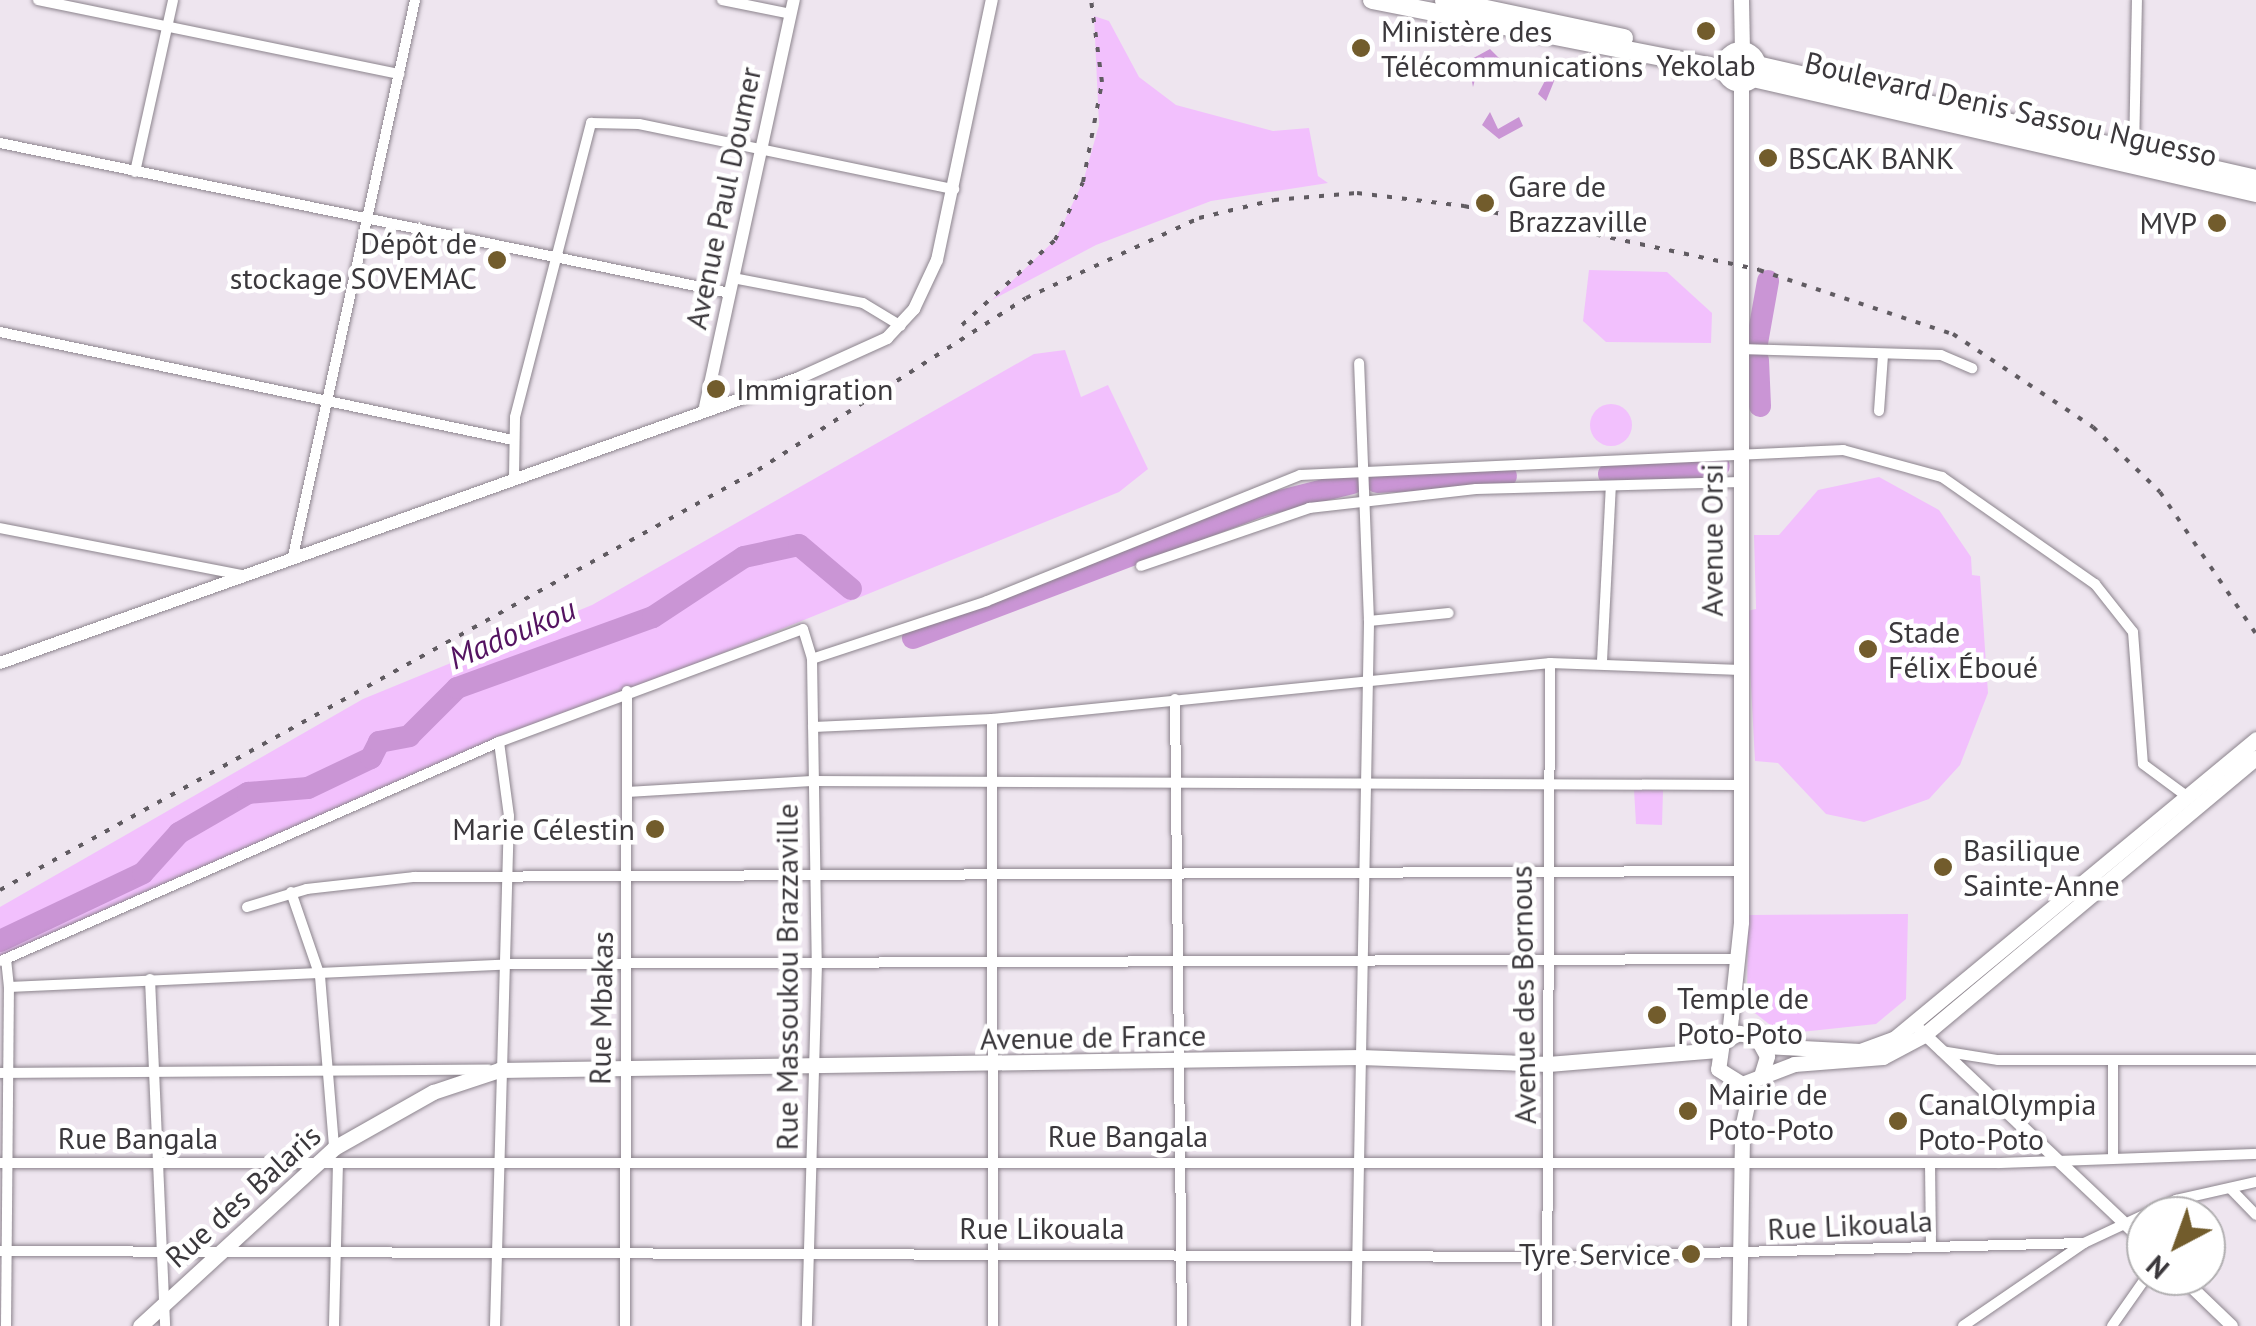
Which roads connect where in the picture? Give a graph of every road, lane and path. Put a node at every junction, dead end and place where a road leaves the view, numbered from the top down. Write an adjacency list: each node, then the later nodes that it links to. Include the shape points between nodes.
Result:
1 (38, 0): 11 (street)
2 (173, 0): 11 (street)
3 (415, 0): 13 (street)
4 (722, 0): 10 (street)
5 (992, 0): 20 (street)
6 (1375, 0): 12 (main road)
7 (1444, 0): 12 (main road)
8 (1741, 0): 12 (main road)
9 (2137, 0): 17 (street)
10 (792, 7): 16 (street, Avenue Paul Doumer)
11 (166, 29): 13 (street); 18 (street)
12 (1732, 59): 14 (main road); 14 (main road)
13 (400, 74): 21 (street)
14 (1750, 76): 17 (main road, Boulevard Denis Sassou Nguesso); 27 (main road, Avenue Orsi)
15 (0, 143): 18 (street)
16 (763, 148): 20 (street); 22 (street, via 591,123); 23 (street, Avenue Paul Doumer)
17 (2134, 157): 19 (main road, Boulevard Denis Sassou Nguesso)
18 (135, 172): 21 (street)
19 (2251, 183)
20 (954, 189): 25 (street, via 937,260)
21 (374, 218): 22 (street); 31 (street)
22 (552, 254): 24 (street); 34 (street)
23 (733, 278): 24 (street, Avenue Paul Doumer); 25 (street, via 863,303)
24 (730, 293): 32 (street, Avenue Paul Doumer)
25 (901, 326): 32 (street, via 843,361)
26 (0, 332): 31 (street)
27 (1740, 349): 28 (street); 35 (main road, Avenue Orsi)
28 (1883, 355): 30 (street, via 1940,355); 33 (street)
29 (1359, 362): 36 (street)
30 (1972, 368)
31 (332, 399): 34 (street); 42 (street)
32 (705, 407): 37 (street)
33 (1880, 411)
34 (513, 440): 37 (street)
35 (1740, 451): 36 (street); 38 (main road, Avenue Orsi); 67 (street, via 1843,450 1906,461 1992,505 2095,584 2133,632 2142,764)
36 (1364, 468): 40 (street); 47 (street, via 1245,493 987,601)
37 (514, 476): 42 (street)
38 (1740, 482): 39 (street); 51 (main road, Avenue Orsi)
39 (1612, 486): 40 (street); 48 (street)
40 (1368, 502): 43 (street, via 1257,520); 46 (street)
41 (0, 528): 44 (street)
42 (293, 556): 44 (street)
43 (1142, 566)
44 (242, 576): 49 (street)
45 (1448, 614): 46 (street)
46 (1368, 622): 52 (street)
47 (812, 660): 53 (street, Rue Massoukou Brazzaville, via 802,630); 56 (street, Rue Massoukou Brazzaville)
48 (1602, 661): 50 (street); 51 (street)
49 (0, 662)
50 (1550, 663): 52 (street); 65 (street, Avenue des Bornous)
51 (1741, 670): 64 (main road, Avenue Orsi)
52 (1366, 681): 54 (street); 61 (street)
53 (628, 691): 58 (street); 66 (street, Rue Mbakas)
54 (1175, 699): 55 (street); 63 (street)
55 (992, 719): 56 (street); 62 (street)
56 (814, 726): 60 (street, Rue Massoukou Brazzaville)
57 (2256, 739): 67 (main road)
58 (499, 742): 74 (street); 80 (street)
59 (2256, 757): 91 (main road)
60 (812, 781): 62 (street); 66 (street); 72 (street, Rue Massoukou Brazzaville)
61 (1360, 781): 63 (street); 65 (street); 70 (street)
62 (994, 783): 63 (street); 69 (street)
63 (1178, 784): 68 (street)
64 (1739, 785): 65 (street); 71 (main road, Avenue Orsi)
65 (1550, 787): 73 (street, Avenue des Bornous)
66 (627, 792): 75 (street, Rue Mbakas)
67 (2185, 795): 91 (main road)
68 (1177, 870): 69 (street); 70 (street); 79 (street)
69 (997, 871): 72 (street); 84 (street)
70 (1360, 871): 73 (street); 83 (street)
71 (1740, 871): 73 (street); 78 (main road, Avenue Orsi)
72 (815, 872): 75 (street); 81 (street, Rue Massoukou Brazzaville)
73 (1546, 874): 85 (street, Avenue des Bornous)
74 (507, 876): 75 (street); 76 (street); 82 (street)
75 (627, 878): 86 (street, Rue Mbakas)
76 (291, 892): 77 (street); 87 (street)
77 (247, 907)
78 (1738, 958): 85 (street); 90 (main road, Avenue Orsi)
79 (1176, 959): 83 (street); 84 (street); 103 (street)
80 (3, 960): 89 (street)
81 (817, 963): 84 (street); 86 (street); 101 (street, Rue Massoukou Brazzaville)
82 (506, 964): 86 (street); 87 (street); 107 (street)
83 (1364, 964): 85 (street); 97 (street)
84 (998, 965): 105 (street)
85 (1548, 965): 102 (street, Avenue des Bornous)
86 (628, 967): 106 (street, Rue Mbakas)
87 (320, 976): 88 (street); 104 (street)
88 (150, 979): 89 (street); 108 (street)
89 (9, 988): 110 (street)
90 (1736, 997): 92 (main road); 93 (main road)
91 (1924, 1027): 94 (main road, via 1860,1051); 96 (street); 111 (main road, via 1864,1062)
92 (1748, 1034): 93 (main road); 94 (main road)
93 (1729, 1036): 95 (main road)
94 (1764, 1046): 111 (main road)
95 (1717, 1050): 98 (main road); 109 (main road)
96 (1946, 1052): 100 (street); 117 (street)
97 (1360, 1057): 102 (main road, Avenue de France); 103 (main road, Avenue de France); 121 (street)
98 (1686, 1059): 102 (main road, Avenue de France); 109 (main road)
99 (2256, 1060): 100 (street)
100 (2113, 1061): 115 (street)
101 (815, 1063): 105 (main road, Avenue de France); 106 (main road, Avenue de France); 126 (street, Rue Massoukou Brazzaville)
102 (1548, 1064): 128 (street, Avenue des Bornous)
103 (1179, 1065): 105 (main road, Avenue de France); 116 (street)
104 (333, 1066): 107 (street); 108 (street); 114 (street)
105 (998, 1066): 120 (street)
106 (626, 1068): 107 (main road, Avenue de France); 123 (street, Rue Mbakas)
107 (499, 1070): 114 (main road, Rue des Balaris, via 434,1092); 119 (street)
108 (154, 1071): 110 (street); 127 (street)
109 (1721, 1073): 111 (main road); 112 (main road)
110 (4, 1074): 122 (street)
111 (1756, 1079): 112 (main road)
112 (1742, 1128): 124 (main road)
113 (2256, 1154): 115 (street, Rue Bangala)
114 (336, 1156): 118 (main road, Rue des Balaris); 119 (street, Rue Bangala); 140 (street)
115 (2114, 1158): 117 (street, Rue Bangala)
116 (1180, 1160): 120 (street, Rue Bangala); 121 (street, Rue Bangala); 142 (street)
117 (2059, 1161): 125 (street, Rue Bangala); 132 (street)
118 (315, 1162): 127 (street, Rue Bangala); 135 (main road, Rue des Balaris)
119 (496, 1162): 123 (street, Rue Bangala); 138 (street)
120 (996, 1162): 126 (street, Rue Bangala); 143 (street)
121 (1358, 1162): 128 (street, Rue Bangala); 144 (street)
122 (3, 1163): 127 (street, Rue Bangala); 137 (street)
123 (624, 1163): 126 (street, Rue Bangala); 139 (street, Rue Mbakas)
124 (1742, 1163): 125 (street, Rue Bangala); 128 (street, Rue Bangala); 145 (main road)
125 (1930, 1163): 134 (street)
126 (812, 1164): 136 (street, Rue Massoukou Brazzaville)
127 (158, 1165): 141 (street)
128 (1550, 1165): 146 (street, Avenue des Bornous)
129 (2256, 1182): 130 (street)
130 (2231, 1189): 131 (street); 132 (street)
131 (2256, 1216)
132 (2124, 1223): 133 (street)
133 (2084, 1242): 134 (street, Rue Likouala); 163 (street)
134 (1931, 1245): 145 (street, Rue Likouala)
135 (228, 1249): 140 (street, Rue Likouala); 141 (street, Rue Likouala); 149 (main road, Rue des Balaris)
136 (810, 1250): 139 (street, Rue Likouala); 143 (street, Rue Likouala); 157 (street, Rue Massoukou Brazzaville)
137 (2, 1251): 141 (street, Rue Likouala); 150 (street)
138 (496, 1251): 139 (street, Rue Likouala); 140 (street, Rue Likouala); 155 (street)
139 (627, 1251): 156 (street, Rue Mbakas)
140 (334, 1252): 154 (street)
141 (166, 1253): 149 (street)
142 (1180, 1253): 143 (street, Rue Likouala); 144 (street, Rue Likouala); 159 (street)
143 (994, 1254): 158 (street)
144 (1355, 1254): 146 (street, Rue Likouala); 160 (street)
145 (1740, 1256): 146 (street, Rue Likouala); 162 (main road)
146 (1549, 1258): 161 (street, Avenue des Bornous)
147 (2133, 1296): 164 (street)
148 (2201, 1296): 165 (street)
149 (167, 1300): 152 (main road, Rue des Balaris); 153 (street)
150 (3, 1326): 151 (street)
151 (19, 1326)
152 (140, 1326)
153 (164, 1326)
154 (334, 1326)
155 (495, 1326)
156 (626, 1326)
157 (807, 1326)
158 (992, 1326)
159 (1182, 1326)
160 (1356, 1326)
161 (1547, 1326)
162 (1740, 1326)
163 (1963, 1326)
164 (2112, 1326)
165 (2232, 1326)

